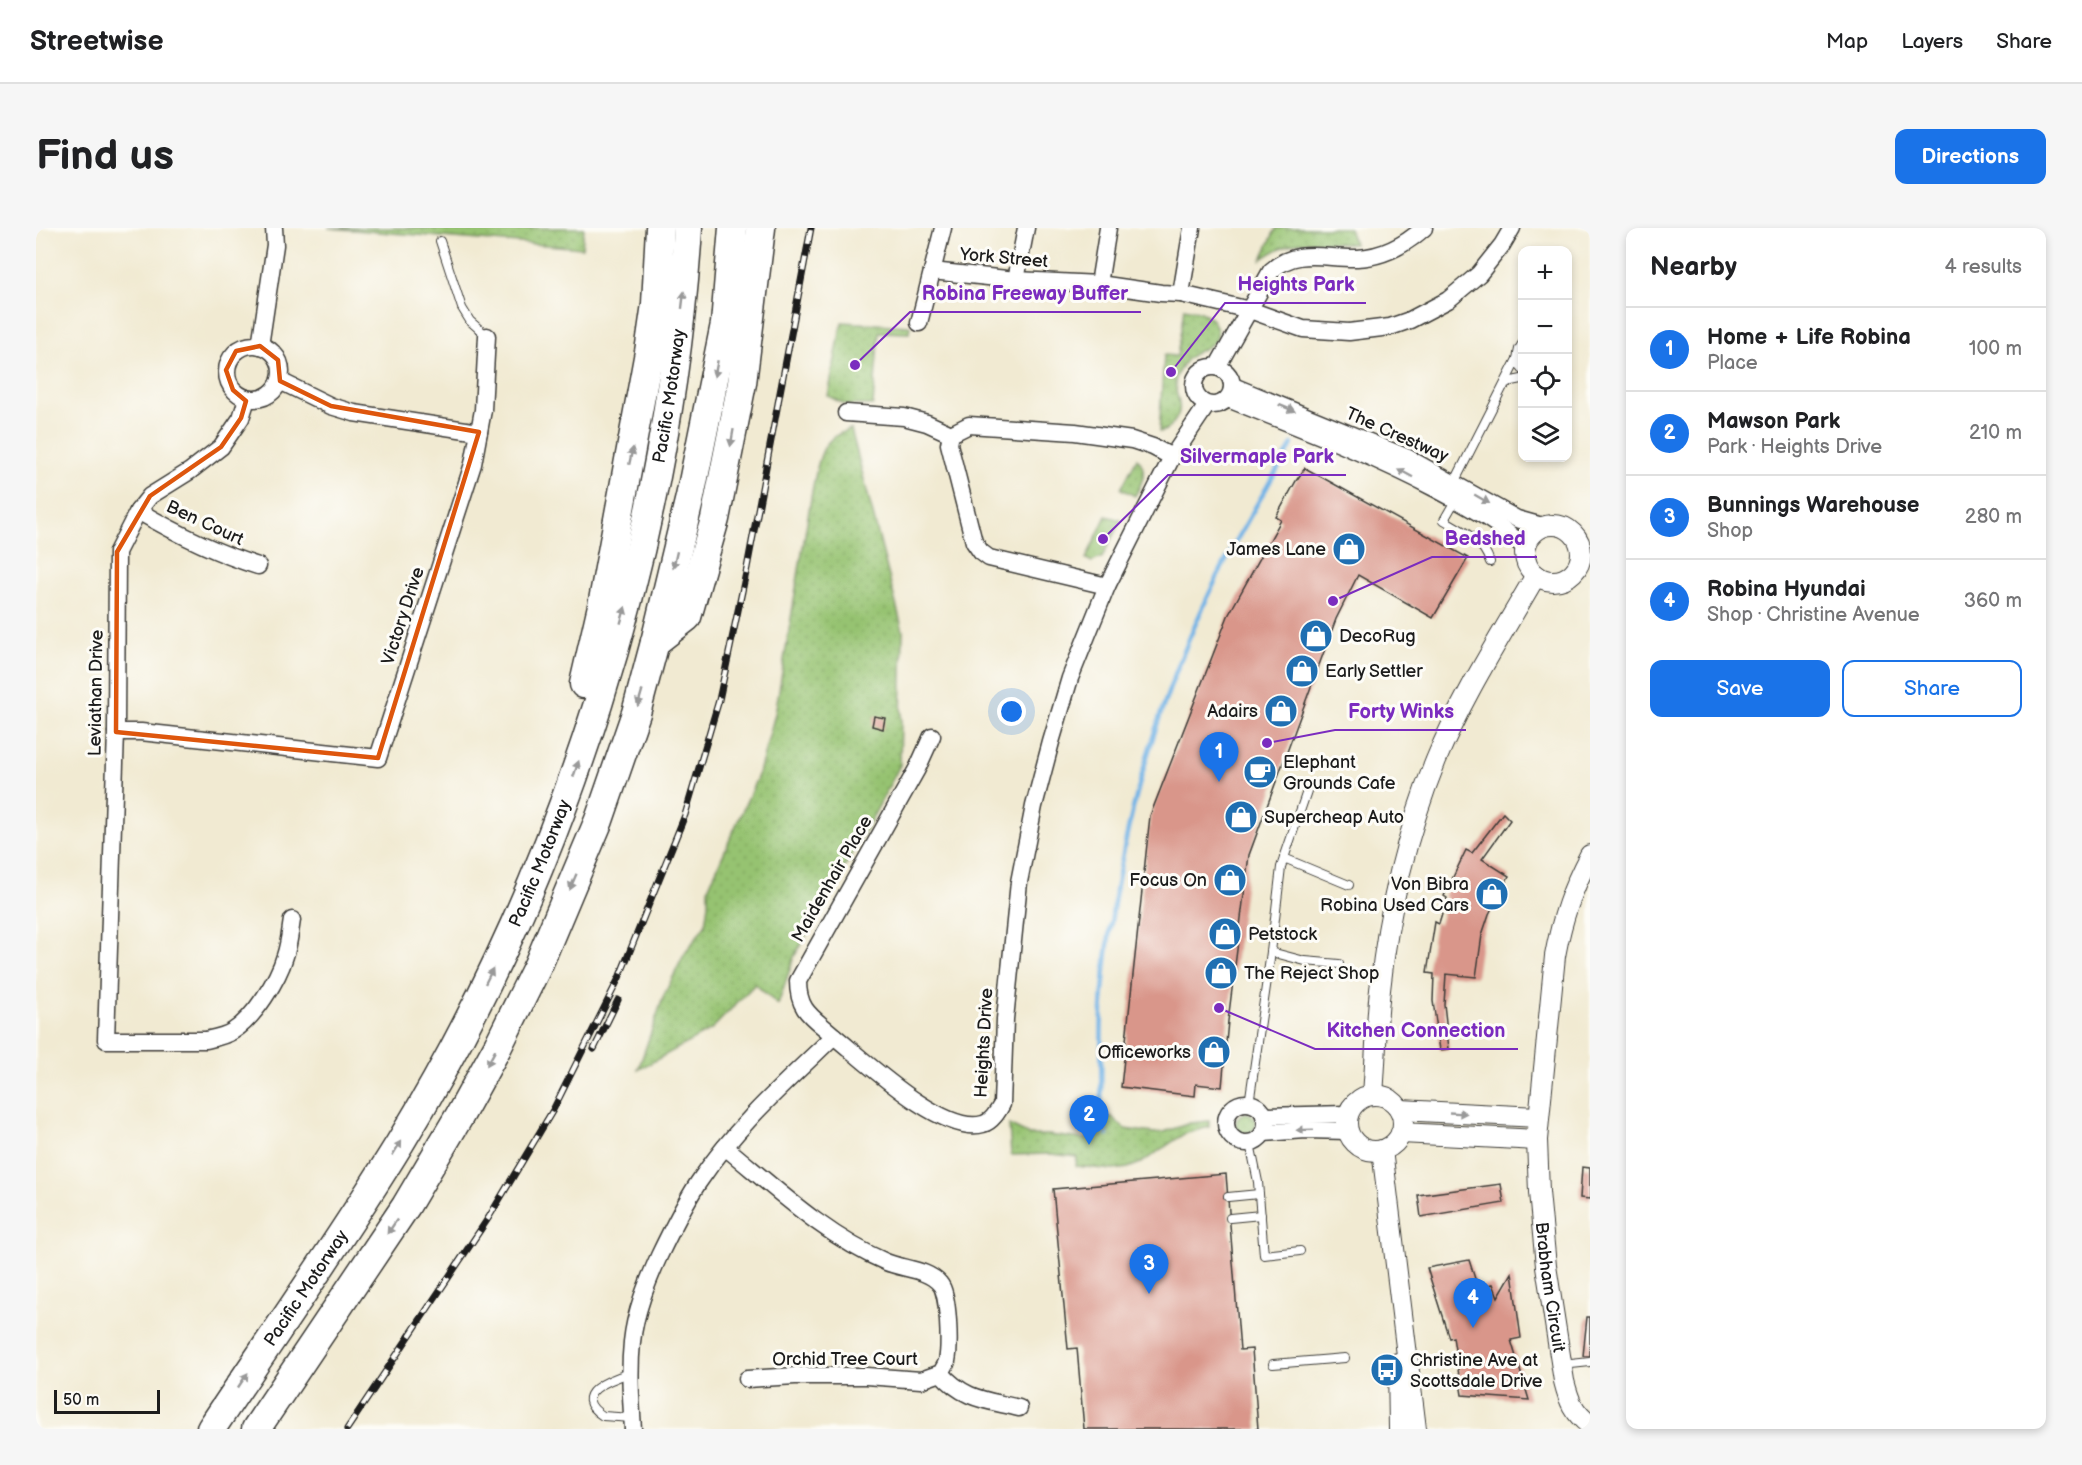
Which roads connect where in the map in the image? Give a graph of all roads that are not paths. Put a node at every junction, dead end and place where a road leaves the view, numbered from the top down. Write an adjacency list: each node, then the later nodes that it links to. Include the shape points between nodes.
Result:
1 (274, 228): 20 (street)
2 (660, 228): 45 (highway, one-way to 2, via 583,690 649,351)
3 (688, 228): 45 (highway, Pacific Motorway, one-way to 3, via 636,572 666,420 684,298)
4 (732, 228): 43 (highway, one-way to 43, via 725,324)
5 (761, 228): 43 (highway, one-way to 43, via 742,383 716,519 687,617)
6 (943, 228): 13 (street)
7 (1026, 228): 14 (street)
8 (1107, 228): 15 (street)
9 (1192, 228): 16 (street)
10 (1424, 228): 17 (street, via 1396,248 1375,255 1290,258 1271,271)
11 (1512, 228): 17 (street, York Street, via 1492,259 1463,289 1433,309 1389,327 1324,332 1303,329)
12 (440, 241): 19 (lane, via 462,308)
13 (932, 271): 14 (street, York Street); 18 (street)
14 (1016, 280): 15 (street, York Street)
15 (1099, 284): 16 (street, York Street)
16 (1181, 294): 17 (street, York Street)
17 (1250, 310): 23 (street)
18 (919, 323)
19 (487, 336): 31 (street)
20 (260, 346): 25 (street, via 278,360); 28 (street, via 236,351 226,370 233,390)
21 (1518, 354): 22 (lane)
22 (1517, 359): 26 (lane)
23 (1217, 367): 27 (street, via 1228,374); 29 (street, via 1205,369 1194,384 1197,397)
24 (1518, 380): 26 (lane)
25 (280, 381): 28 (street, via 265,397); 31 (street, via 354,413)
26 (1502, 388): 34 (lane)
27 (1230, 392): 29 (street, via 1215,406); 34 (street, The Crestway, via 1408,458)
28 (247, 399): 35 (street, Leviathan Drive, via 241,418 221,447 150,496)
29 (1207, 405): 33 (street, Heights Drive)
30 (846, 413): 32 (street, via 904,417)
31 (479, 432): 44 (street, Victory Drive, via 473,464 378,758)
32 (951, 434): 33 (street, via 969,425 1075,432 1132,441); 42 (street, via 949,444 974,542 981,552 999,561)
33 (1172, 457): 42 (street, Heights Drive)
34 (1455, 491): 36 (street, The Crestway, one-way to 36); 38 (street, The Crestway); 39 (lane, via 1444,520 1476,539 1487,551)
35 (138, 511): 40 (street, Ben Court); 44 (street, Leviathan Drive, via 117,552)
36 (1542, 526): 37 (street, via 1561,525); 38 (street, via 1528,539)
37 (1583, 532): 41 (street, via 1579,564 1572,574 1556,581)
38 (1525, 548): 41 (street, via 1527,566)
39 (1490, 562)
40 (258, 566)
41 (1536, 575): 55 (street, via 1454,719 1412,829 1380,987)
42 (1107, 586): 54 (street, Heights Drive, via 1070,678 1034,806 1009,963 1002,1104 985,1124 965,1125 912,1100)
43 (656, 642): 83 (highway, one-way to 83, via 599,820 538,965 498,1046 406,1206)
44 (116, 732): 51 (street, Leviathan Drive, via 106,1040 206,1040 233,1031 275,980 285,958)
45 (588, 732): 82 (highway, Pacific Motorway, one-way to 45, via 351,1220 450,1054 549,841)
46 (932, 736): 54 (street, Maidenhair Place, via 917,770 798,981 798,996 804,1009)
47 (1307, 792): 49 (lane)
48 (1590, 855): 59 (street, Brabham Circuit, via 1559,931)
49 (1284, 858): 50 (lane); 52 (lane)
50 (1349, 885)
51 (292, 920)
52 (1271, 952): 53 (lane, via 1305,961); 56 (lane)
53 (1340, 964)
54 (834, 1036): 64 (street)
55 (1373, 1094): 57 (street, via 1391,1100); 60 (street, via 1358,1100)
56 (1249, 1104): 58 (street); 62 (street, via 1231,1110 1226,1122 1233,1139 1244,1143)
57 (1400, 1110): 59 (street, one-way to 59); 61 (street)
58 (1264, 1116): 60 (street); 62 (street, via 1266,1122)
59 (1539, 1117): 63 (street, Brabham Circuit)
60 (1348, 1122): 62 (street, one-way to 62); 65 (street, via 1353,1140 1361,1147)
61 (1401, 1133): 63 (street); 65 (street, via 1394,1144)
62 (1257, 1138): 66 (lane)
63 (1537, 1140): 75 (street, Brabham Circuit, via 1546,1266)
64 (725, 1147): 76 (street, via 677,1218 646,1284 632,1341); 77 (street, Orchid Tree Court, via 826,1228 886,1262 939,1282 945,1290 948,1334 947,1362)
65 (1382, 1150): 71 (street)
66 (1259, 1194): 67 (lane); 68 (lane)
67 (1228, 1197)
68 (1261, 1215): 69 (lane); 70 (lane, via 1264,1255)
69 (1230, 1218)
70 (1300, 1251)
71 (1398, 1288): 84 (street); 85 (street)
72 (1345, 1358): 74 (lane)
73 (1590, 1362): 75 (lane)
74 (1273, 1364)
75 (1561, 1365): 81 (street, Brabham Circuit, via 1568,1397 1578,1415)
76 (630, 1373): 80 (street); 80 (lane, via 598,1386 592,1393 591,1406 603,1416)
77 (941, 1373): 78 (street, Orchid Tree Court, via 921,1380 866,1376); 79 (street, Orchid Tree Court, via 964,1394)
78 (747, 1379)
79 (1019, 1408)
80 (634, 1425)
81 (1590, 1425)
82 (211, 1429)
83 (256, 1429)
84 (1398, 1429)
85 (1416, 1429)

